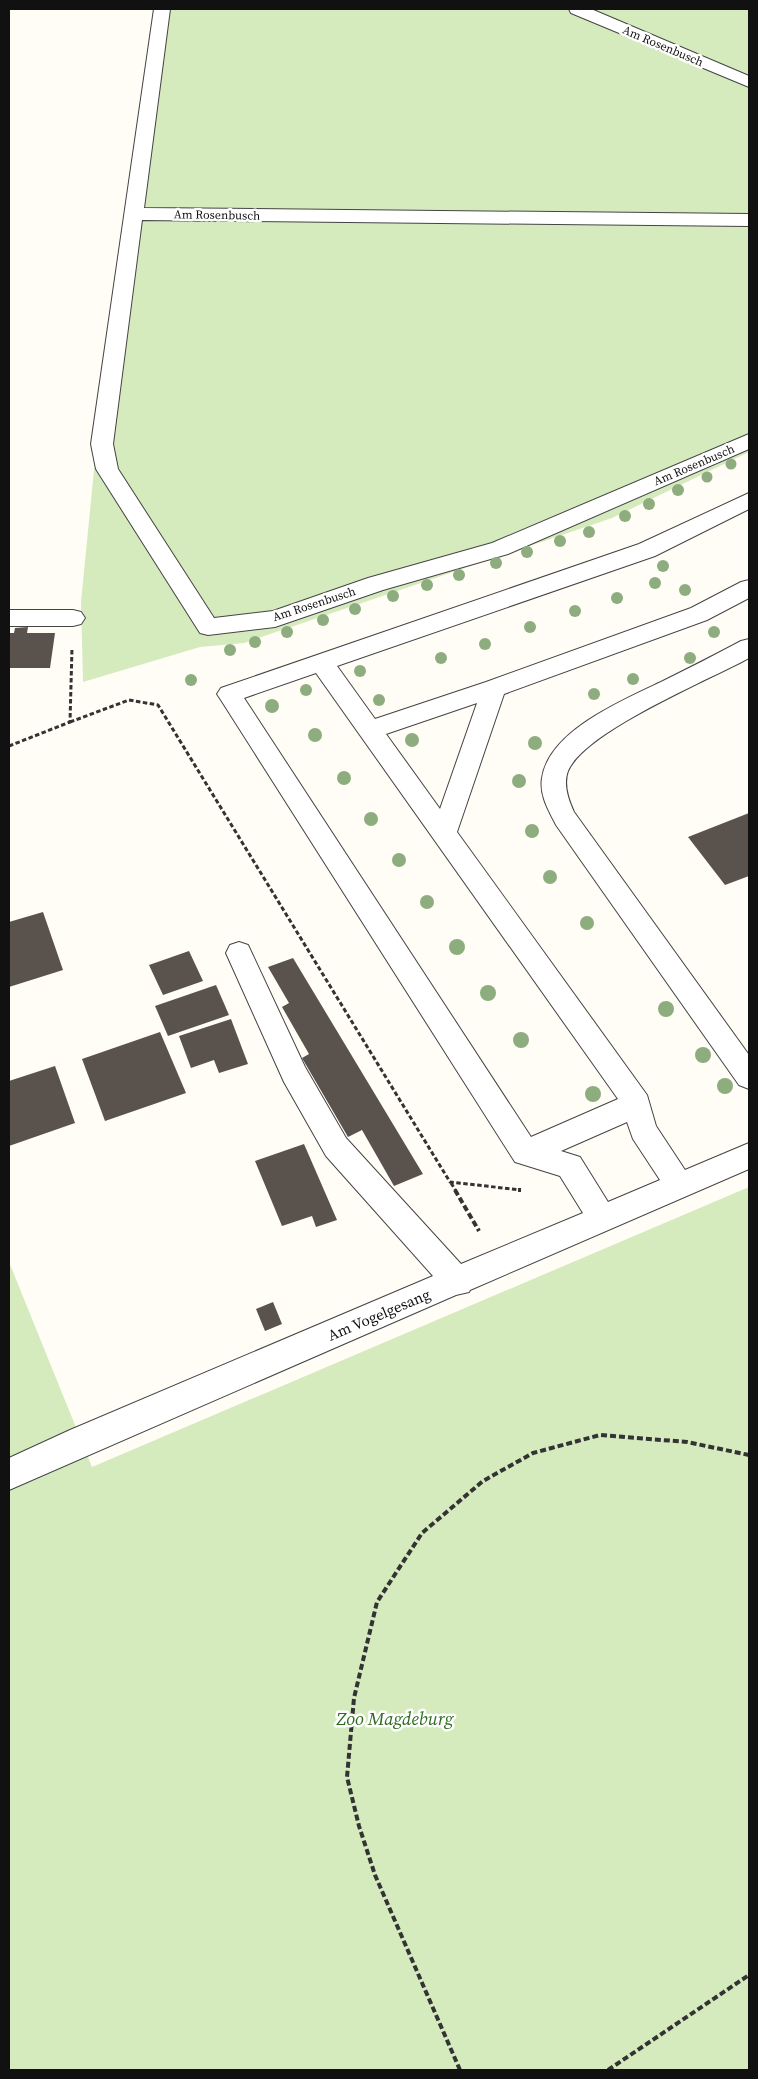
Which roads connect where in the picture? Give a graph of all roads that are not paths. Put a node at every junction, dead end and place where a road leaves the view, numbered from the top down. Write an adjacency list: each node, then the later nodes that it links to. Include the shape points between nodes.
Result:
1 (162, 9): 4 (street, Am Rosenbusch)
2 (578, 9): 3 (street, Am Rosenbusch)
3 (749, 82)
4 (134, 214): 5 (street, Am Rosenbusch); 6 (street, Am Rosenbusch, via 102,444 107,470 208,627 275,619 376,584 500,549)
5 (749, 220)
6 (749, 441)
7 (749, 500): 12 (street, via 648,550)
8 (749, 588): 13 (street, via 698,614)
9 (9, 618): 10 (street)
10 (73, 618)
11 (749, 647): 17 (street, via 600,724 563,759 554,785 556,800 565,818)
12 (322, 662): 14 (street); 19 (street, via 229,694)
13 (494, 688): 14 (street); 15 (street)
14 (370, 730): 15 (street)
15 (444, 833): 18 (street)
16 (239, 953): 23 (street, via 294,1074 336,1147)
17 (749, 1077)
18 (638, 1104): 19 (street); 21 (street, via 644,1130)
19 (525, 1154): 22 (street, via 570,1166)
20 (749, 1156): 21 (street, Am Vogelgesang)
21 (680, 1186): 22 (street, Am Vogelgesang)
22 (602, 1218): 23 (street, Am Vogelgesang)
23 (458, 1282): 24 (street, Am Vogelgesang)
24 (9, 1474)

